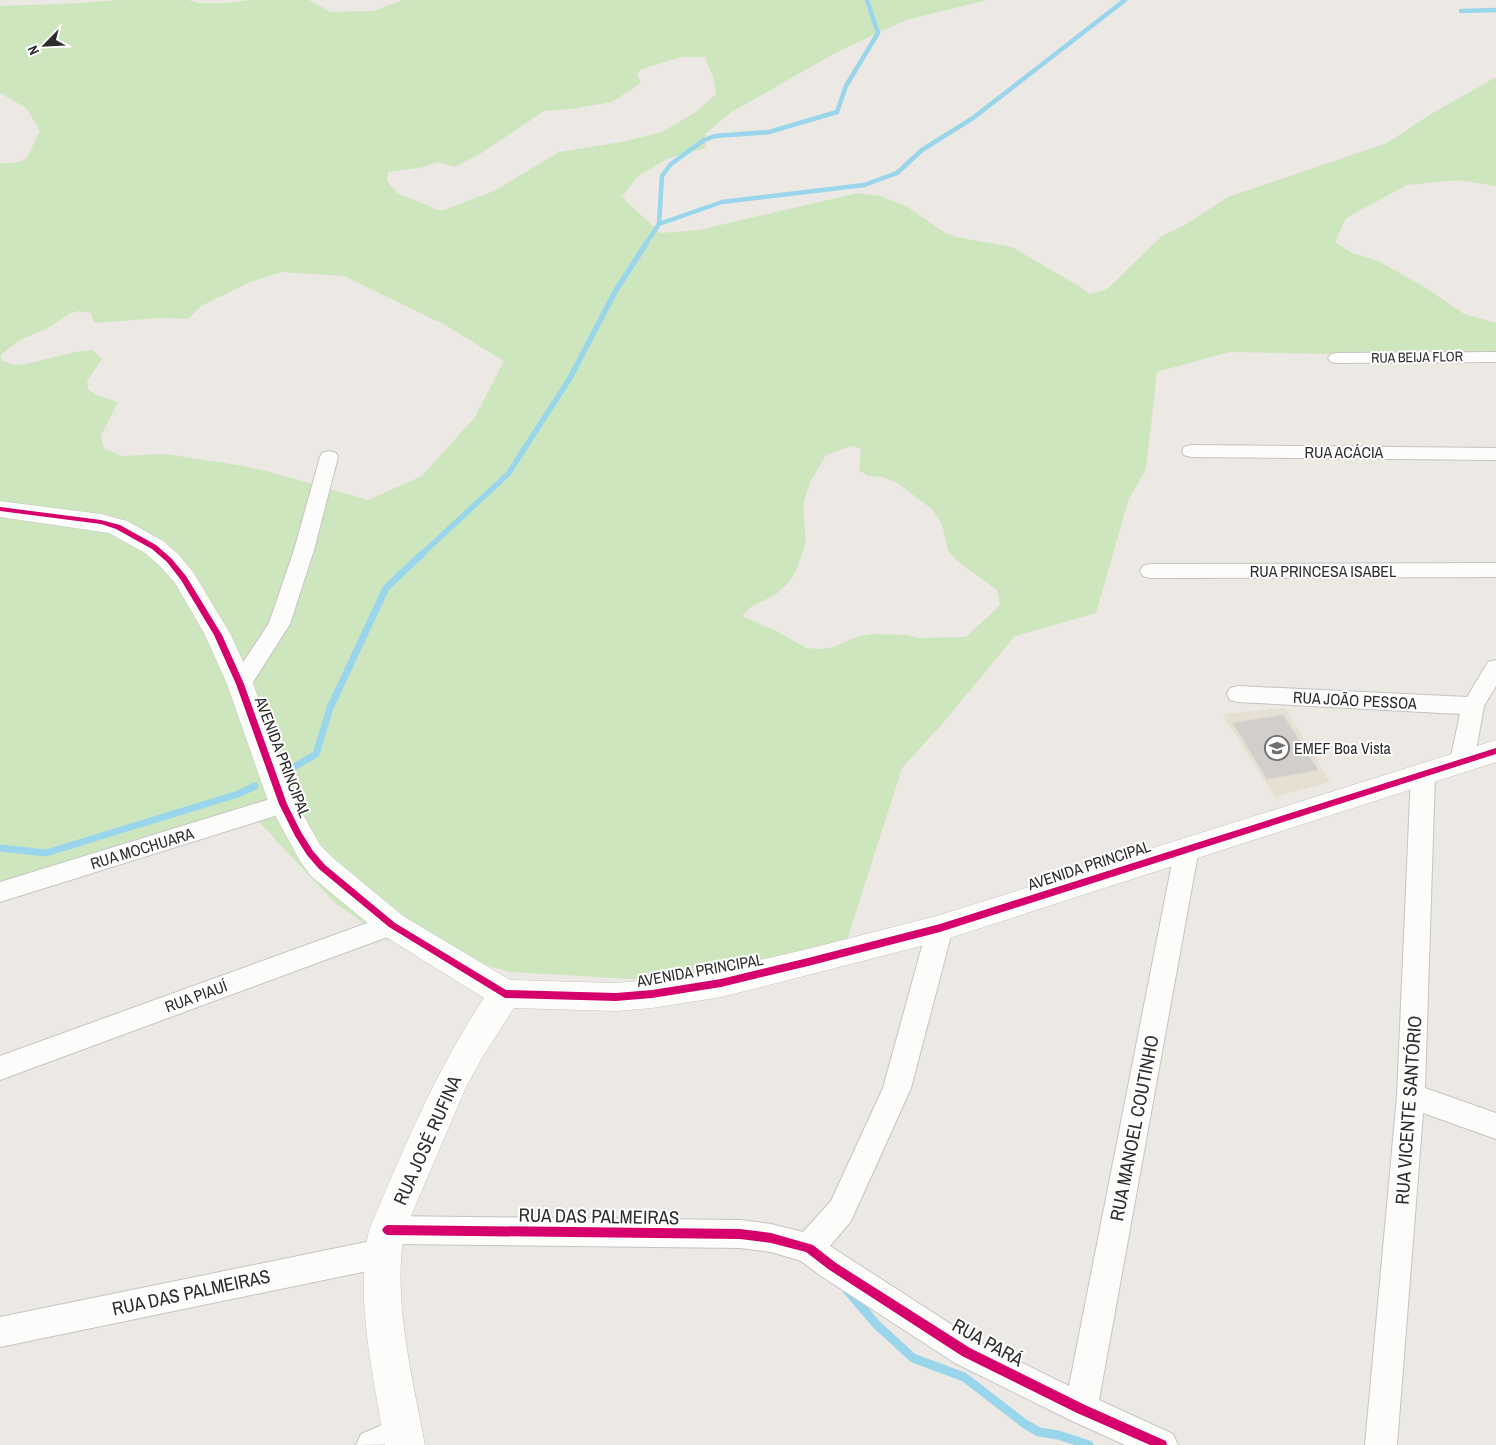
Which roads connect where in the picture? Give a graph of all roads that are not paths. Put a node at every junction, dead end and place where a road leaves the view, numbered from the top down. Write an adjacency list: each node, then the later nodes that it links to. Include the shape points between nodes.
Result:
1 (1496, 357): 2 (street, RUA BEIJA FLOR)
2 (1337, 358)
3 (1191, 451): 4 (street, RUA ACÁCIA)
4 (1496, 454)
5 (329, 457): 10 (street, via 304,550 279,624)
6 (0, 509): 10 (street, AVENIDA PRINCIPAL, via 101,522 118,527 154,547 184,578 218,635)
7 (1496, 570): 8 (street, RUA PRINCESA ISABEL)
8 (1150, 571)
9 (1496, 668): 12 (street)
10 (240, 684): 16 (street, AVENIDA PRINCIPAL)
11 (1238, 694): 12 (street, RUA JOÃO PESSOA)
12 (1473, 706): 14 (street)
13 (1496, 750): 14 (street, AVENIDA PRINCIPAL)
14 (1462, 761): 15 (street, AVENIDA PRINCIPAL)
15 (1423, 774): 17 (street, AVENIDA PRINCIPAL); 23 (street, RUA VICENTE SANTÓRIO)
16 (283, 804): 18 (street, RUA MOCHUARA); 19 (street, AVENIDA PRINCIPAL, via 298,834 322,867)
17 (1187, 848): 20 (street, AVENIDA PRINCIPAL); 28 (street, RUA MANOEL COUTINHO)
18 (0, 892)
19 (392, 925): 21 (street, AVENIDA PRINCIPAL); 22 (street, RUA PIAUÍ)
20 (940, 928): 21 (street, AVENIDA PRINCIPAL, via 721,983 672,991 616,997); 26 (street, via 897,1088 841,1211)
21 (505, 994): 25 (street, RUA JOSÉ RUFINA, via 453,1079)
22 (0, 1068)
23 (1411, 1096): 24 (street); 31 (street, RUA VICENTE SANTÓRIO)
24 (1496, 1126)
25 (385, 1241): 26 (street, RUA DAS PALMEIRAS, via 740,1234); 27 (street, RUA DAS PALMEIRAS); 29 (street, RUA JOSÉ RUFINA, via 386,1337)
26 (809, 1248): 28 (street, RUA PARÁ, via 966,1352)
27 (0, 1332)
28 (1081, 1409): 30 (street, RUA PARÁ)
29 (393, 1441)
30 (1162, 1445)
31 (1381, 1445)

